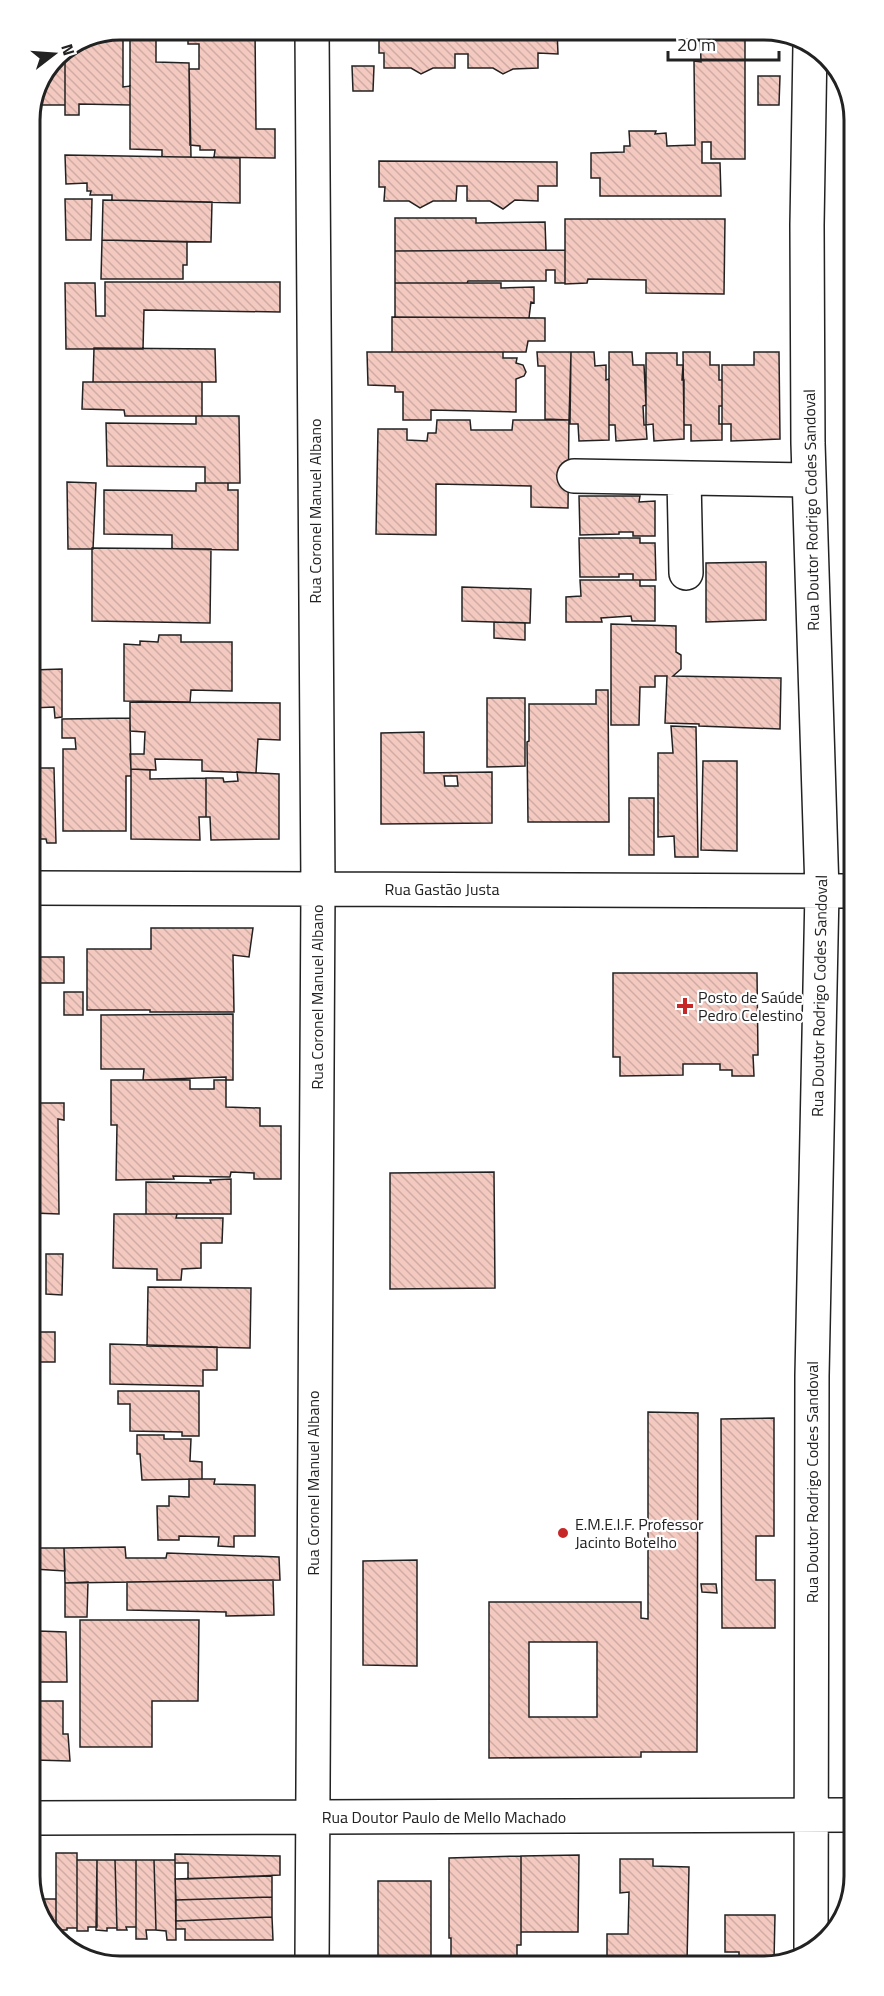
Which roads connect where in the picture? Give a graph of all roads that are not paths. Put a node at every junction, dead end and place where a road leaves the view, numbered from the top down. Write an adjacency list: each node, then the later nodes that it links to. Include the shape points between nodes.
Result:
1 (312, 40): 8 (street, Rua Coronel Manuel Albano)
2 (810, 56): 5 (street, Rua Doutor Rodrigo Codes Sandoval)
3 (574, 476): 4 (street)
4 (684, 478): 5 (street); 6 (street)
5 (809, 480): 9 (street, Rua Doutor Rodrigo Codes Sandoval)
6 (686, 573)
7 (41, 888): 8 (street, Rua Gastão Justa)
8 (318, 888): 9 (street, Rua Gastão Justa); 13 (street, Rua Coronel Manuel Albano)
9 (837, 891): 10 (street, Rua Doutor Rodrigo Codes Sandoval, via 812,1376)
10 (812, 1815): 11 (street, Rua Doutor Paulo de Mello Machado); 13 (street, Rua Doutor Paulo de Mello Machado); 14 (street, Rua Doutor Rodrigo Codes Sandoval)
11 (844, 1815)
12 (40, 1818): 13 (street, Rua Doutor Paulo de Mello Machado)
13 (312, 1818): 15 (street, Rua Coronel Manuel Albano)
14 (811, 1940)
15 (312, 1955)

